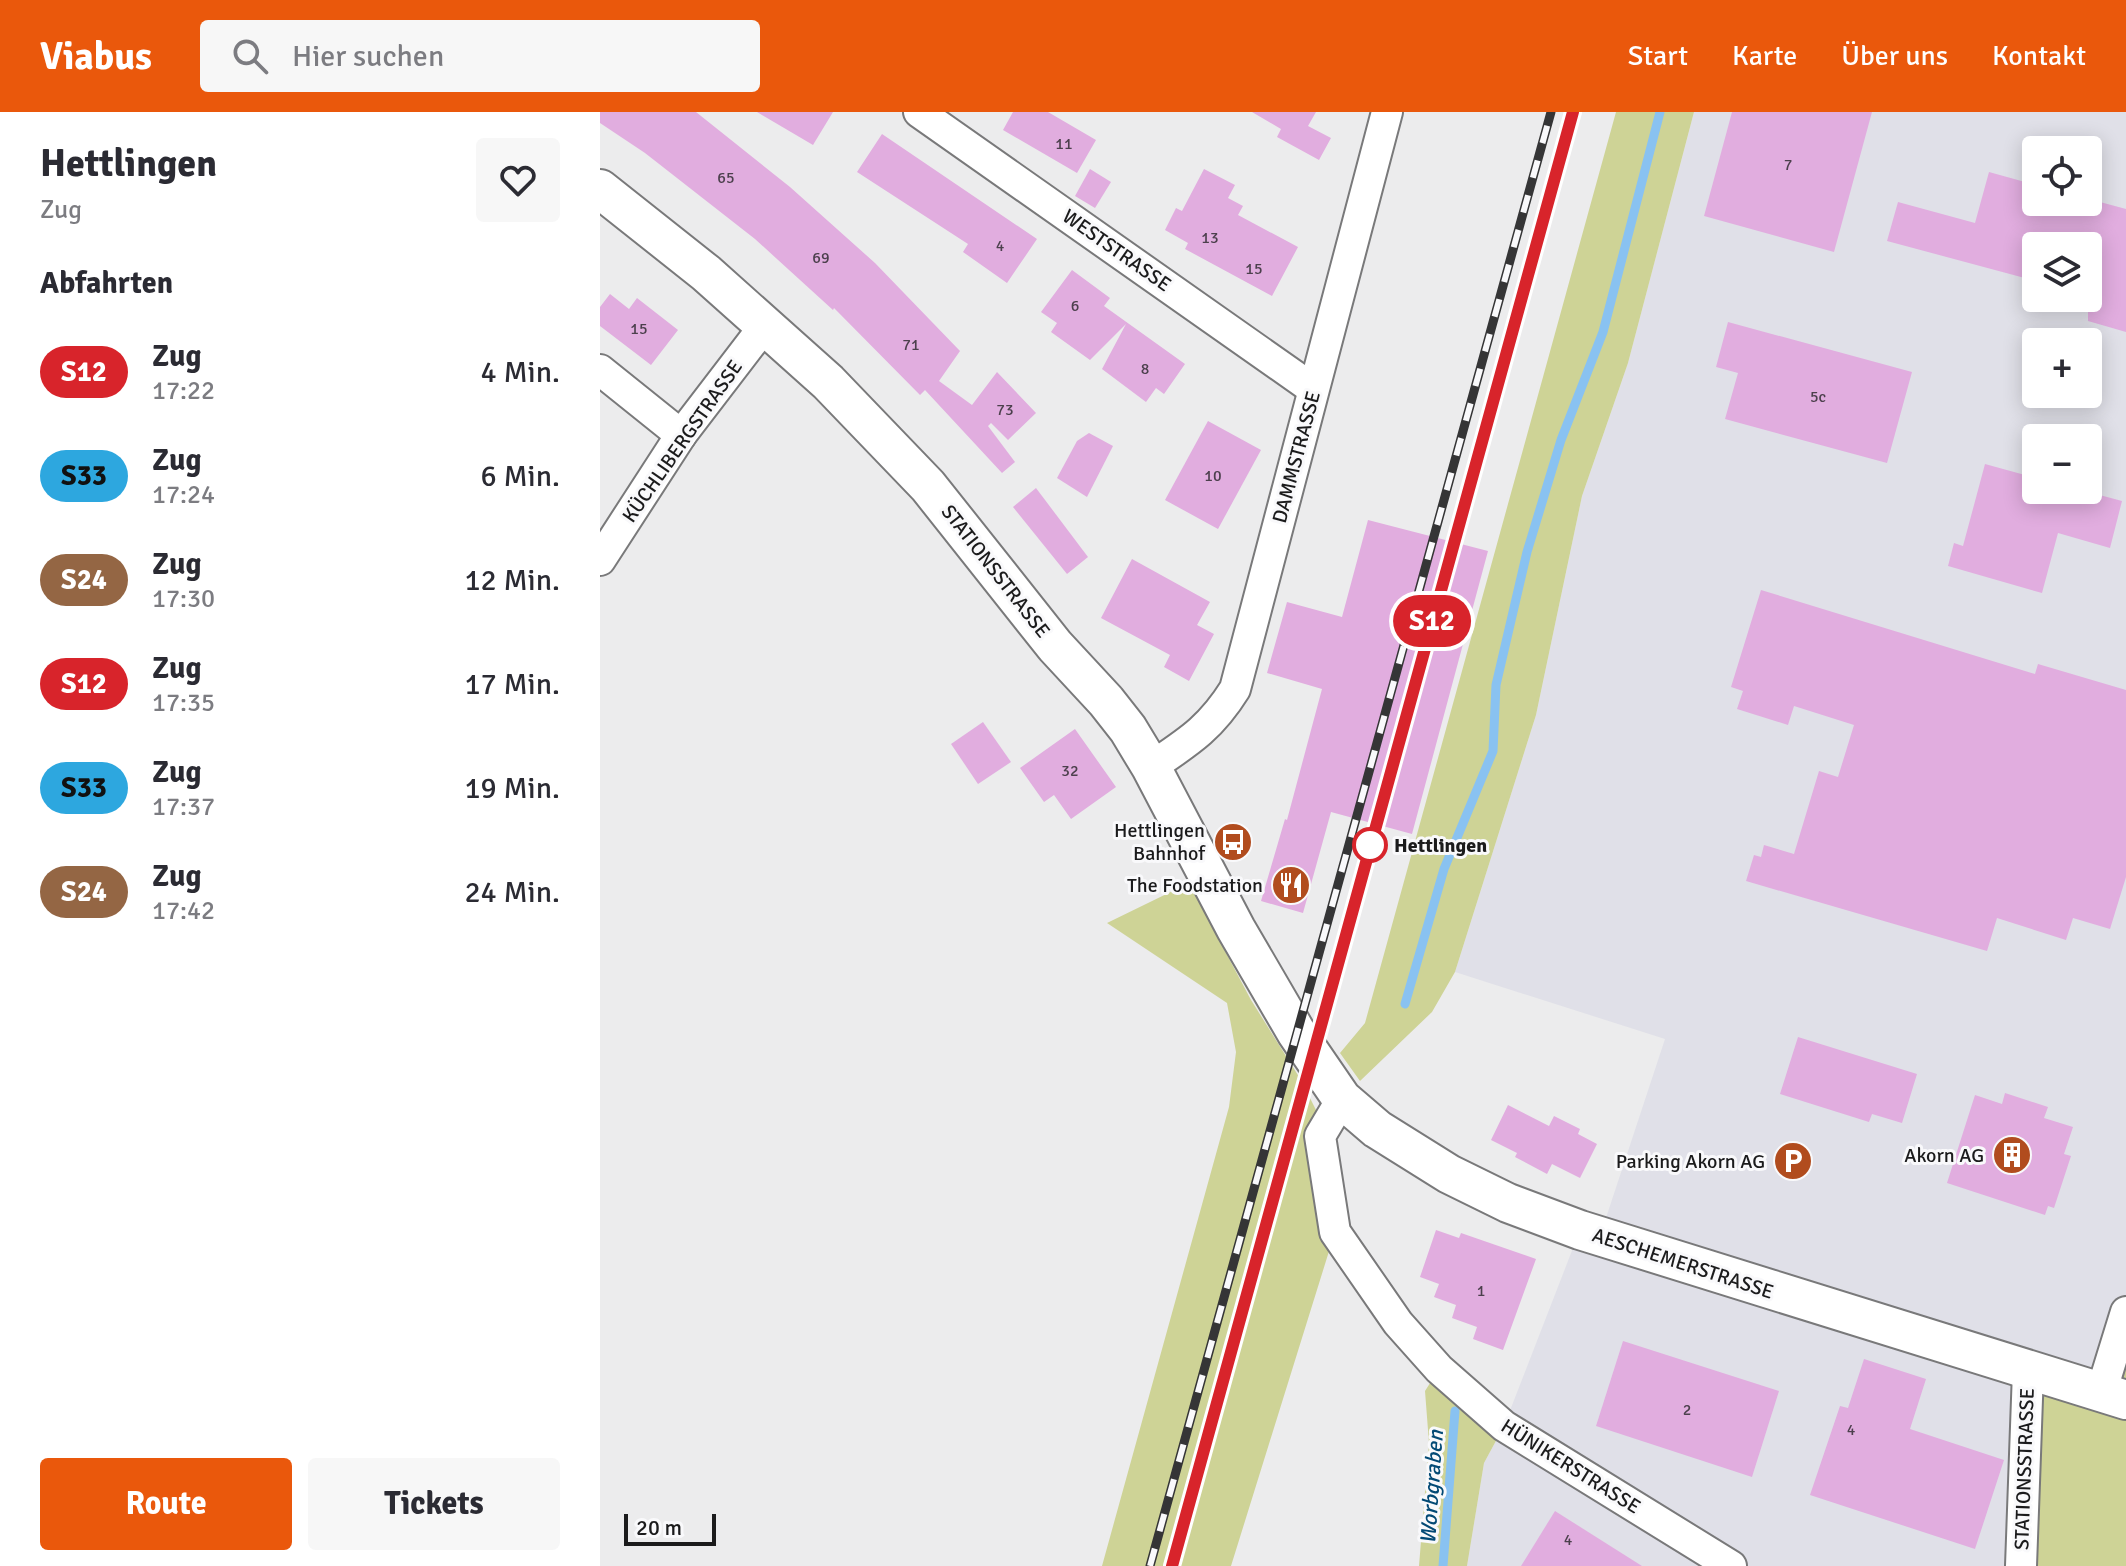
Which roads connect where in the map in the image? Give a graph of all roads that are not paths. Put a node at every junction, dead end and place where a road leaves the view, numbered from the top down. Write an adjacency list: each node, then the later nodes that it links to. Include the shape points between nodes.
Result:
1 (919, 112): 6 (street, WESTSTRASSE)
2 (1387, 112): 6 (street, DAMMSTRASSE)
3 (600, 189): 4 (street, STATIONSSTRASSE)
4 (766, 324): 7 (street, KÜCHLIBERGSTRASSE); 9 (street, STATIONSSTRASSE, via 928,486 1128,729)
5 (600, 370): 7 (street)
6 (1313, 389): 9 (street, DAMMSTRASSE, via 1235,689 1203,732)
7 (681, 435): 8 (street, KÜCHLIBERGSTRASSE)
8 (600, 560)
9 (1151, 767): 10 (street, STATIONSSTRASSE)
10 (1296, 1032): 11 (street, AESCHEMERSTRASSE)
11 (1342, 1099): 13 (street, AESCHEMERSTRASSE, via 1413,1153 1508,1203); 15 (street, HÜNIKERSTRASSE, via 1320,1136 1335,1232 1398,1323 1439,1369 1504,1426)
12 (2126, 1312): 14 (street)
13 (2028, 1371): 14 (street, AESCHEMERSTRASSE); 16 (street, STATIONSSTRASSE)
14 (2113, 1396)
15 (1731, 1566)
16 (2021, 1566)

